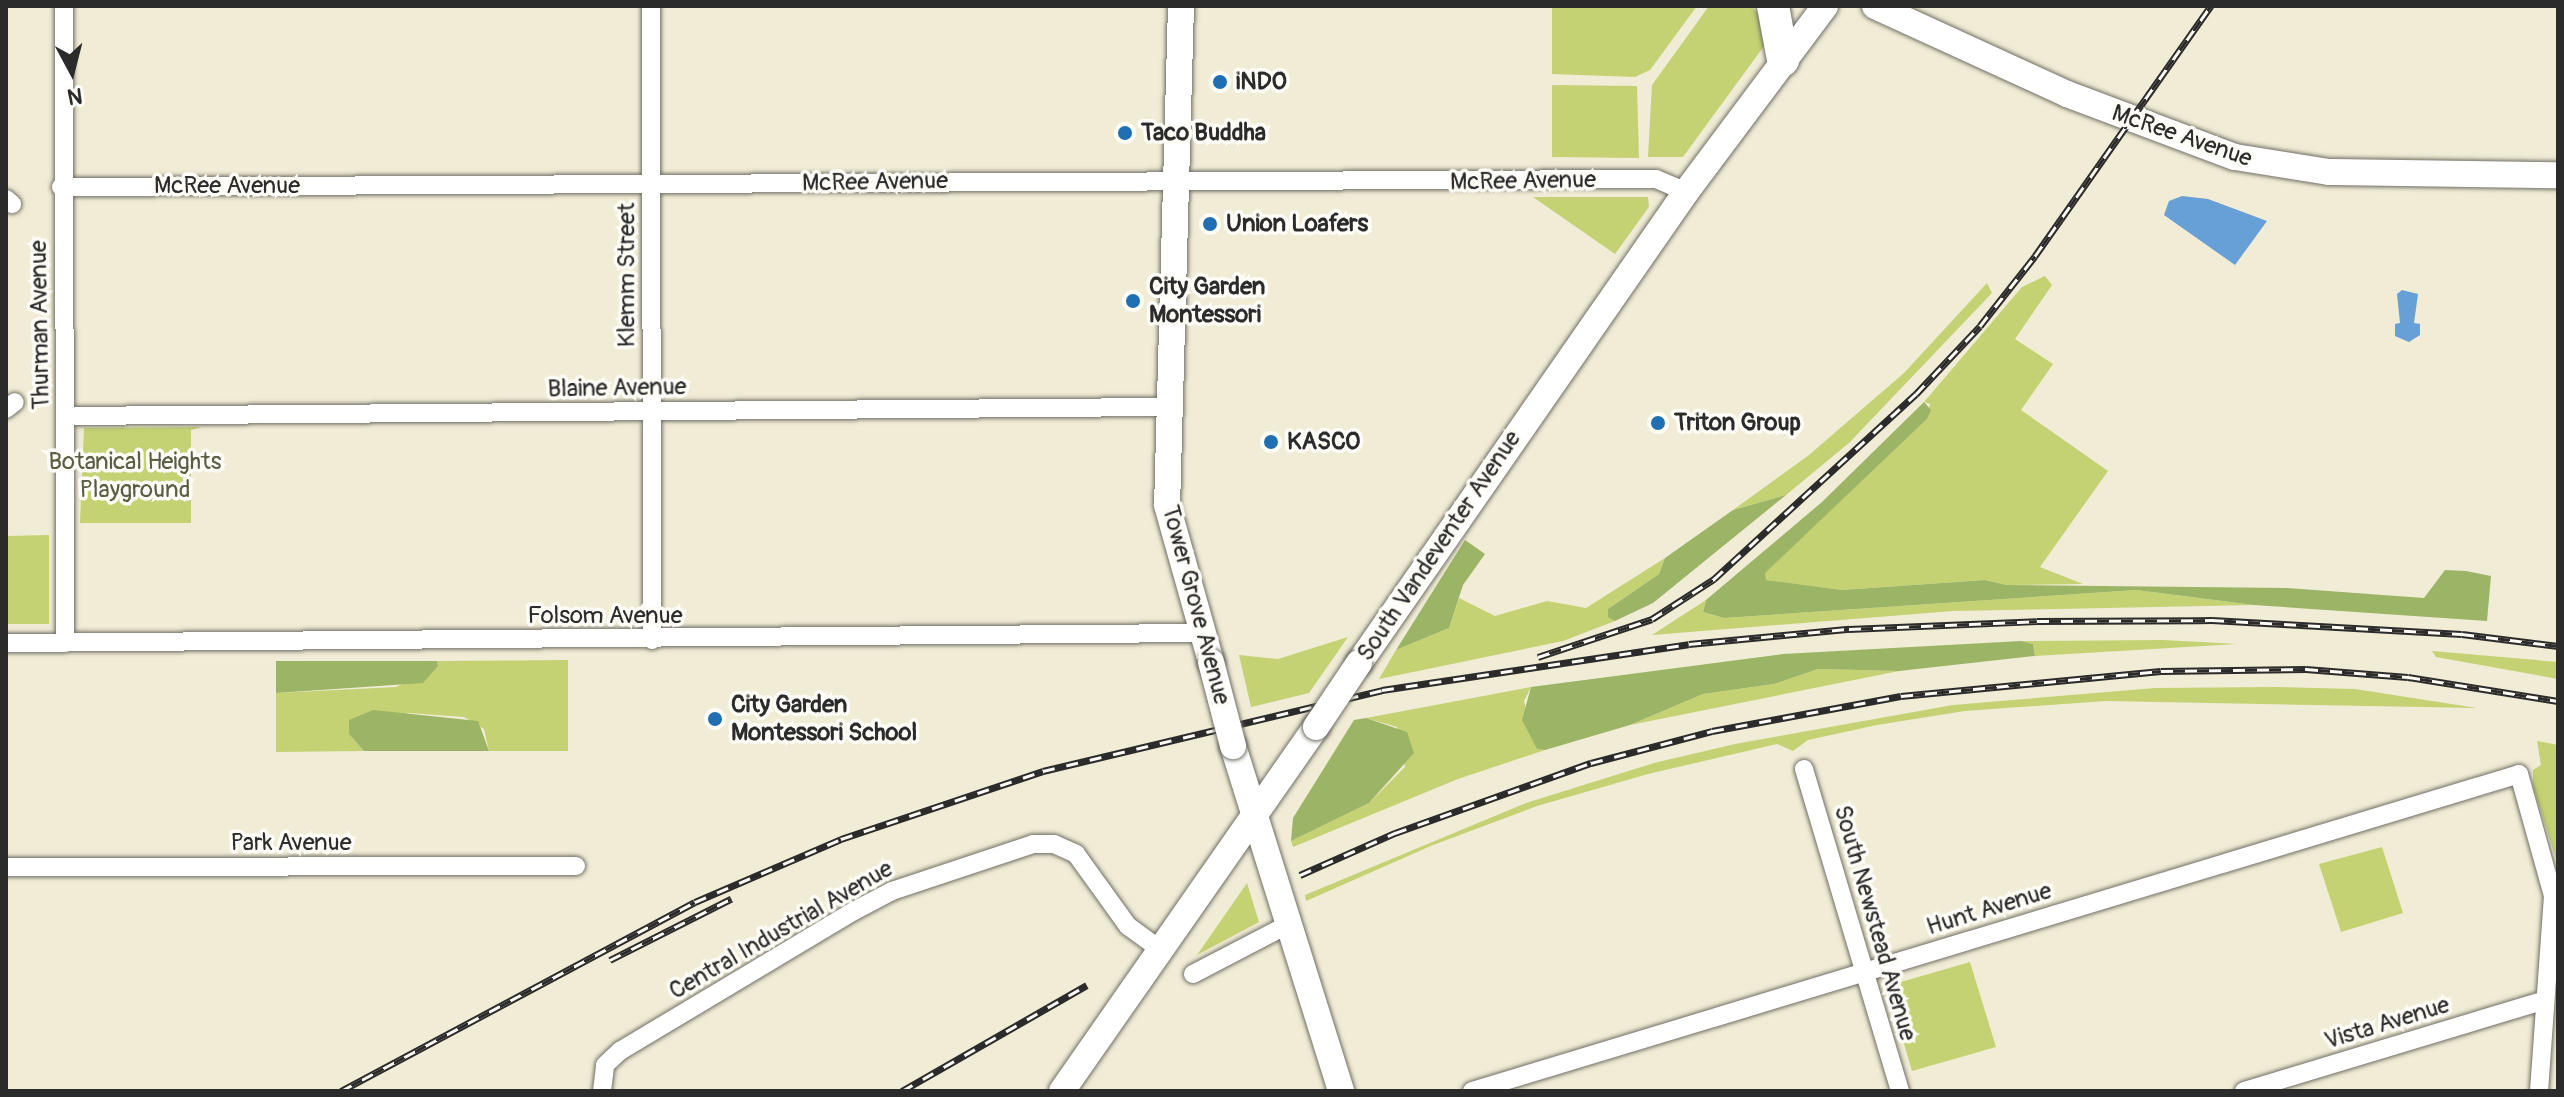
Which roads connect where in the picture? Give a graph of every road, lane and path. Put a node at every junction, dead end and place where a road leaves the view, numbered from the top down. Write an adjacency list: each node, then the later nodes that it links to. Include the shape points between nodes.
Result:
1 (64, 6): 11 (street, Thurman Avenue)
2 (651, 6): 10 (street, Klemm Street)
3 (1181, 6): 9 (main road, Tower Grove Avenue)
4 (1773, 6): 7 (highway)
5 (1825, 6): 7 (main road, South Vandeventer Avenue)
6 (1875, 6): 8 (main road, McRee Avenue, via 2067,94 2235,157 2329,172)
7 (1783, 60): 12 (main road, South Vandeventer Avenue)
8 (2558, 175)
9 (1175, 180): 10 (street, McRee Avenue); 12 (street, McRee Avenue, via 1656,179); 13 (main road, Tower Grove Avenue)
10 (651, 184): 11 (street, McRee Avenue); 14 (street, Klemm Street)
11 (61, 187): 15 (street, Thurman Avenue)
12 (1686, 192): 21 (main road, South Vandeventer Avenue, bridge)
13 (1169, 407): 14 (street, Blaine Avenue); 16 (main road, Tower Grove Avenue, via 1168,518)
14 (652, 411): 15 (street, Blaine Avenue); 17 (street, Klemm Street)
15 (66, 416): 19 (street, Thurman Avenue)
16 (1203, 633): 17 (street, Folsom Avenue); 21 (main road, Tower Grove Avenue, bridge)
17 (652, 640): 19 (street, Folsom Avenue)
18 (6, 643): 19 (street, Folsom Avenue)
19 (65, 643)
20 (1804, 769): 26 (street, South Newstead Avenue)
21 (1255, 814): 24 (main road, Tower Grove Avenue); 25 (main road, South Vandeventer Avenue)
22 (576, 866): 23 (street, Park Avenue)
23 (6, 867)
24 (1289, 924): 27 (street); 31 (main road, Tower Grove Avenue)
25 (1162, 951): 29 (street, Central Industrial Avenue, via 1128,926 1076,854 1054,844 1033,844 892,891 854,911 620,1051 605,1065); 30 (main road, South Vandeventer Avenue)
26 (1865, 971): 28 (street, Hunt Avenue, via 2519,774 2551,882); 32 (street, Hunt Avenue); 33 (street, South Newstead Avenue)
27 (1193, 974)
28 (2543, 1001): 34 (street, Vista Avenue); 35 (street)
29 (602, 1091)
30 (1062, 1091)
31 (1341, 1091)
32 (1472, 1091)
33 (1900, 1091)
34 (2244, 1091)
35 (2539, 1091)

